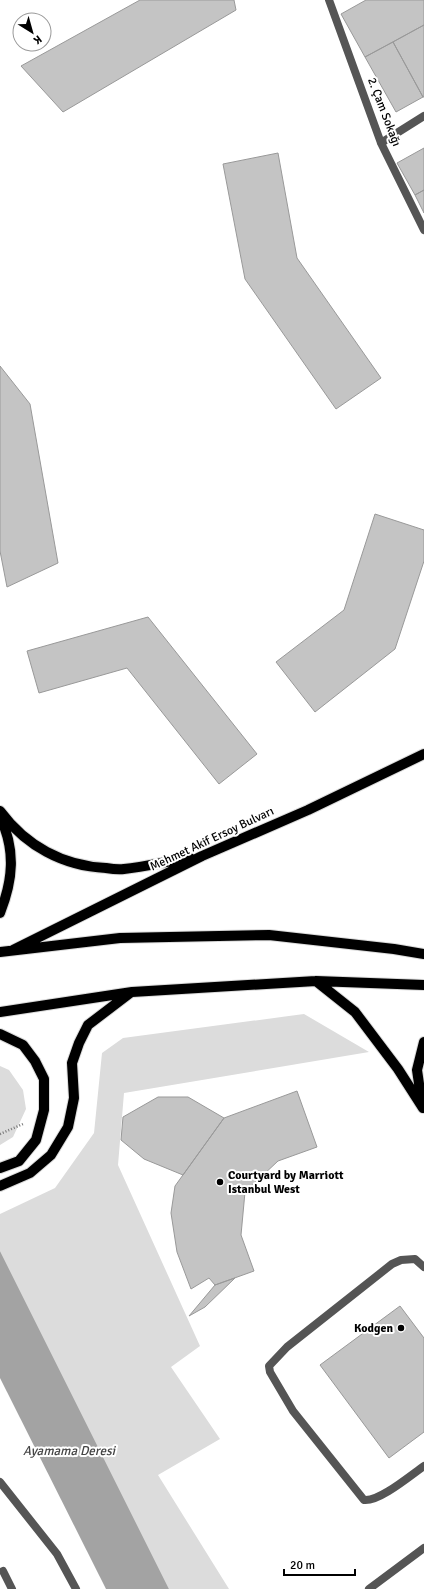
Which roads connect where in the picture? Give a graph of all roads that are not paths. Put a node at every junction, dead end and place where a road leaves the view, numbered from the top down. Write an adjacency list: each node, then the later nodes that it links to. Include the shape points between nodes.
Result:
1 (329, 0): 3 (street, 2. Çam Sokağı)
2 (424, 116): 3 (street)
3 (381, 143): 4 (street, 2. Çam Sokağı)
4 (424, 230)
5 (424, 754): 8 (main road, Mehmet Akif Ersoy Bulvarı, via 308,810)
6 (0, 811): 8 (main road, via 24,838 42,850 66,861 90,867 123,869)
7 (0, 817): 9 (main road, via 12,858 7,896)
8 (202, 856): 10 (main road, Mehmet Akif Ersoy Bulvarı)
9 (0, 913)
10 (13, 950): 11 (main road, Mehmet Akif Ersoy Bulvarı); 12 (main road, Mehmet Akif Ersoy Bulvarı, via 120,938 269,935)
11 (0, 952)
12 (424, 954)
13 (316, 981): 14 (main road); 15 (main road); 18 (main road, via 355,1012 398,1069 423,1108 417,1070)
14 (424, 985)
15 (132, 992): 16 (main road); 20 (main road, via 88,1025 79,1043 72,1063 74,1098 68,1127 51,1155 30,1174)
16 (0, 1012)
17 (0, 1034): 19 (main road, via 23,1045 44,1079 44,1110 36,1140 19,1161)
18 (424, 1042)
19 (0, 1168)
20 (0, 1186)
21 (424, 1267): 22 (street, via 415,1259 400,1260 392,1264 287,1347 269,1366 293,1411 364,1500 370,1501 392,1489)
22 (424, 1466)
23 (0, 1482): 27 (street, via 57,1554)
24 (424, 1548): 28 (street)
25 (3, 1571): 26 (street)
26 (12, 1589)
27 (76, 1589)
28 (369, 1589)

